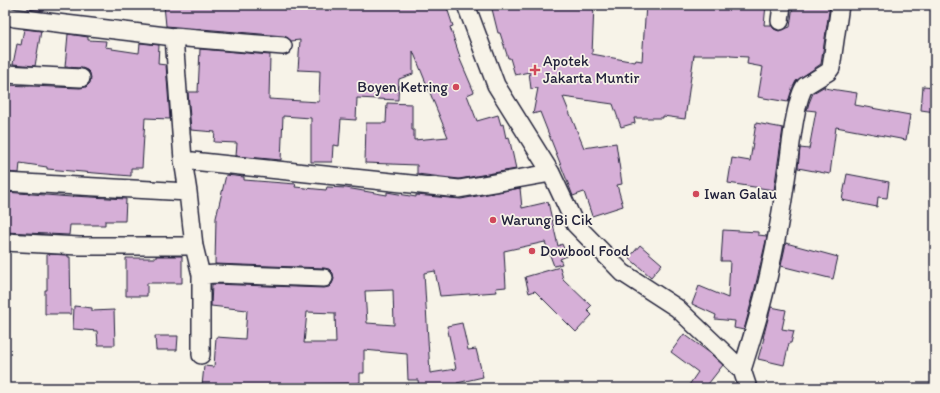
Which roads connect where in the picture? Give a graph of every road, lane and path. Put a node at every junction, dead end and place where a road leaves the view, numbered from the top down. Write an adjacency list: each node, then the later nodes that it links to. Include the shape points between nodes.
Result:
1 (466, 5): 9 (street, via 496,85)
2 (840, 5): 17 (street, via 831,68 802,89 772,264)
3 (5, 15): 4 (street)
4 (174, 37): 5 (street); 8 (street)
5 (283, 46)
6 (5, 74): 7 (street)
7 (81, 78)
8 (183, 160): 9 (street, via 459,189); 11 (street)
9 (551, 173): 17 (street, via 575,224 623,273 677,308)
10 (5, 182): 11 (street)
11 (188, 192): 13 (street)
12 (5, 242): 13 (street, via 79,246)
13 (194, 246): 14 (street)
14 (201, 275): 15 (street); 16 (street)
15 (324, 278)
16 (202, 355)
17 (742, 370): 18 (street)
18 (748, 388)

